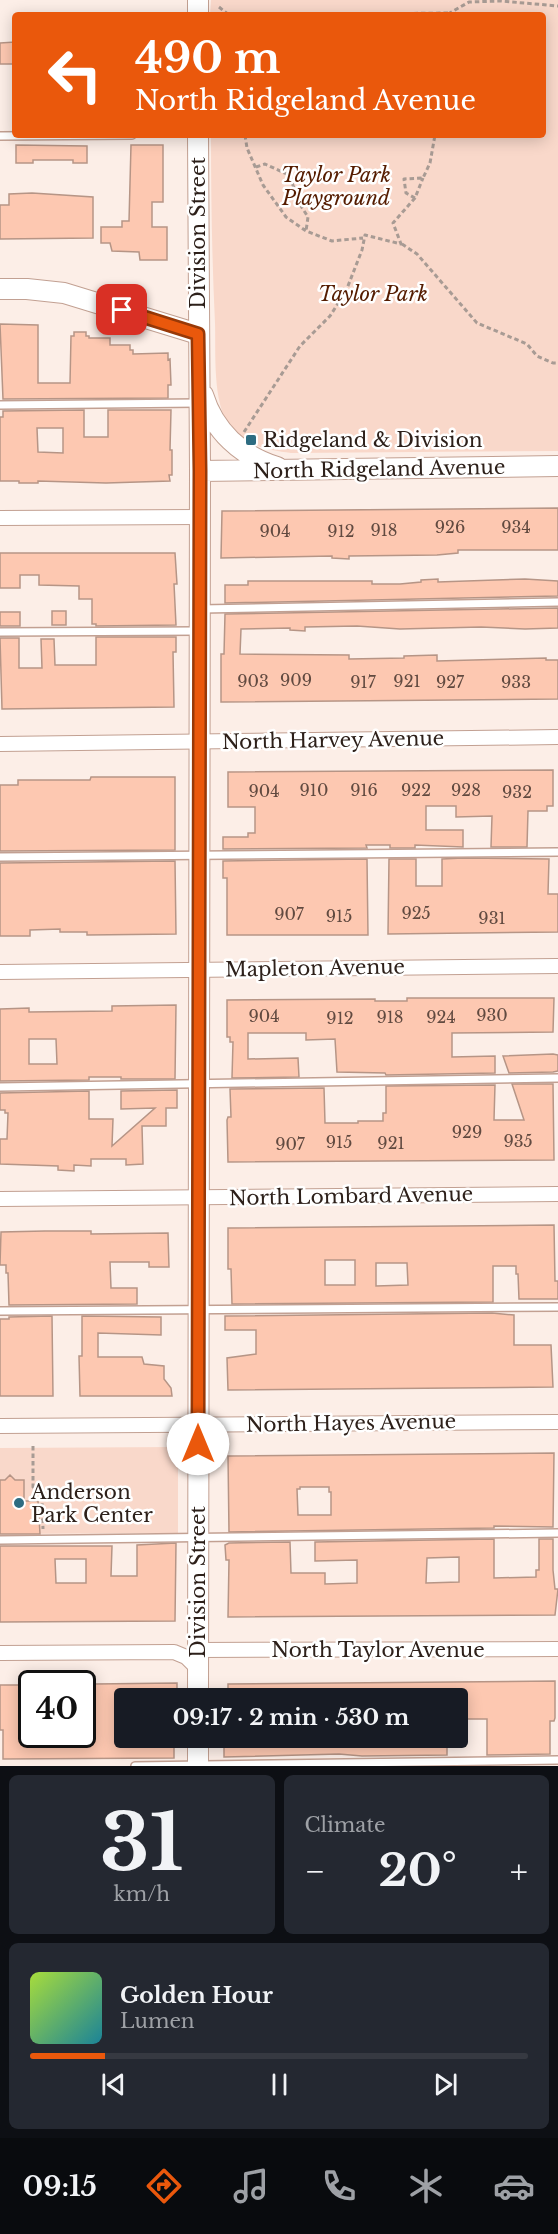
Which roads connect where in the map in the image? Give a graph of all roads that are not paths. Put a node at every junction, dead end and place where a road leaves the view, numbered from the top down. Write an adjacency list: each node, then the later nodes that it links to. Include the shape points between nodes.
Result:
1 (198, 138): 3 (street, Division Street)
2 (0, 289): 3 (street, via 64,293)
3 (198, 334): 4 (street, Division Street)
4 (199, 379): 5 (street, Division Street); 8 (street, via 218,428 237,448)
5 (199, 403): 6 (lane); 9 (street, Division Street)
6 (0, 405)
7 (558, 466): 8 (street, North Ridgeland Avenue)
8 (285, 470): 9 (street, North Ridgeland Avenue)
9 (200, 471): 10 (street, Division Street)
10 (199, 517): 11 (street); 13 (street, Division Street)
11 (0, 518)
12 (558, 602): 13 (lane)
13 (199, 609): 14 (street, Division Street)
14 (199, 631): 15 (lane); 17 (street, Division Street)
15 (0, 632)
16 (558, 737): 17 (street, North Harvey Avenue)
17 (198, 742): 18 (street, North Harvey Avenue); 20 (street, Division Street)
18 (0, 744)
19 (558, 852): 20 (lane)
20 (198, 855): 21 (lane); 23 (street, Division Street)
21 (0, 857)
22 (558, 966): 23 (street, Mapleton Avenue)
23 (198, 969): 24 (street, Mapleton Avenue); 26 (street, Division Street)
24 (0, 972)
25 (558, 1078): 26 (lane)
26 (199, 1084): 27 (lane); 29 (street, Division Street)
27 (0, 1087)
28 (558, 1194): 29 (street, North Lombard Avenue)
29 (199, 1198): 30 (street, North Lombard Avenue); 32 (street, Division Street)
30 (0, 1199)
31 (558, 1307): 32 (lane)
32 (198, 1310): 33 (lane); 35 (street, Division Street)
33 (0, 1311)
34 (558, 1422): 35 (street, North Hayes Avenue)
35 (198, 1425): 36 (street, North Hayes Avenue); 38 (street, Division Street)
36 (0, 1426)
37 (558, 1533): 38 (lane)
38 (198, 1537): 39 (lane); 42 (street, Division Street)
39 (0, 1540)
40 (558, 1648): 42 (street, North Taylor Avenue)
41 (0, 1653): 42 (street, via 174,1652)
42 (197, 1660): 43 (street, Division Street)
43 (198, 1688)
44 (198, 1748): 47 (street)
45 (558, 1760): 47 (lane)
46 (135, 1766): 47 (lane)
47 (198, 1766)

